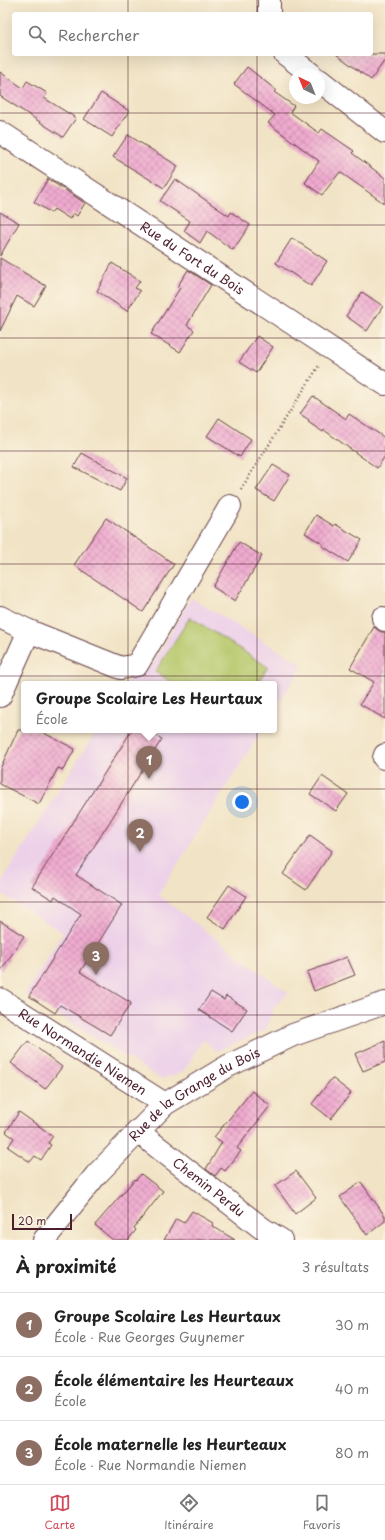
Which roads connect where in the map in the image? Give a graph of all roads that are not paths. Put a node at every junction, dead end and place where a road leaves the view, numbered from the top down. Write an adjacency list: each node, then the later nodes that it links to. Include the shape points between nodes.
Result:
1 (269, 0): 2 (street)
2 (269, 12)
3 (288, 56): 4 (street)
4 (303, 68)
5 (325, 85): 7 (street)
6 (0, 132): 8 (street, Rue du Fort du Bois)
7 (385, 132)
8 (385, 384)
9 (230, 506): 11 (street, via 137,665 121,668)
10 (0, 617): 11 (street)
11 (29, 631): 12 (street)
12 (0, 696)
13 (0, 999): 15 (street, Rue Normandie Niemen)
14 (385, 1003): 15 (street, Rue de la Grange du Bois, via 293,1035 228,1066)
15 (165, 1104): 16 (street, Rue de la Grange du Bois)
16 (137, 1131): 17 (street, Rue de la Grange du Bois, via 96,1175); 18 (street, Chemin Perdu)
17 (44, 1240)
18 (281, 1240)

